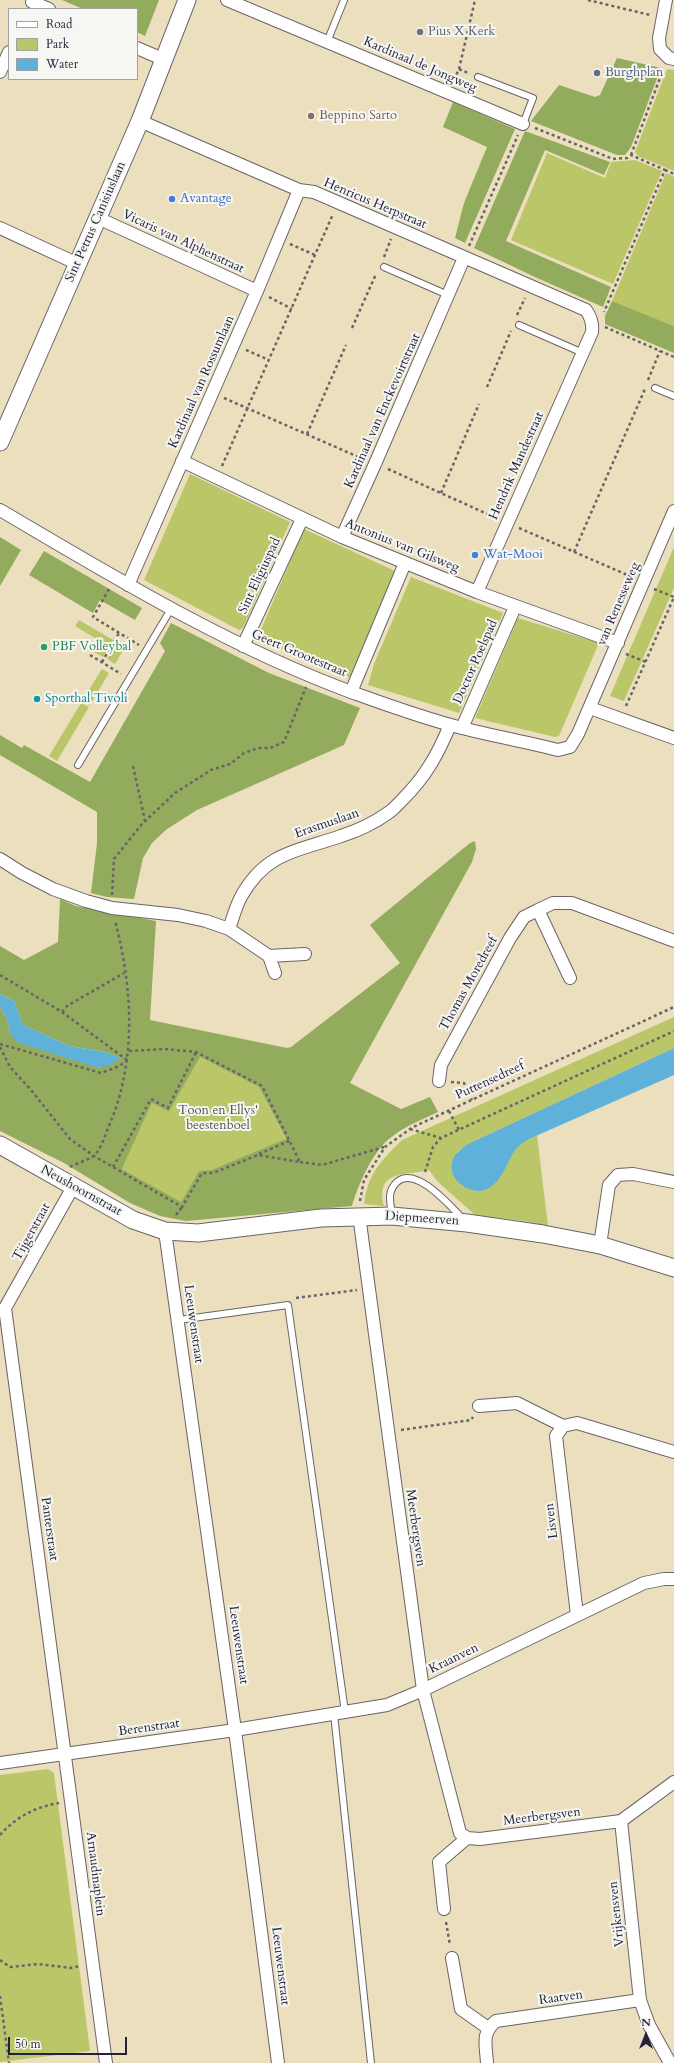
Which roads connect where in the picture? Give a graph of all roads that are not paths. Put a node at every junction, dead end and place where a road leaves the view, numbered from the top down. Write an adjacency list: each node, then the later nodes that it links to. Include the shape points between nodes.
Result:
1 (187, 0): 11 (street, Sint Petrus Canisiuslaan)
2 (227, 0): 7 (street, Kardinaal de Jongweg)
3 (344, 0): 7 (lane)
4 (666, 0): 10 (street, via 659,38 660,49)
5 (31, 4): 6 (street)
6 (45, 8)
7 (327, 42): 15 (street, Kardinaal de Jongweg)
8 (138, 48): 11 (street)
9 (8, 54): 12 (street)
10 (672, 58)
11 (164, 60): 14 (street, Sint Petrus Canisiuslaan)
12 (0, 72)
13 (478, 77): 15 (lane, Kardinaal de Jongweg, via 533,98)
14 (140, 121): 16 (street, Henricus Herpstraat); 17 (street, Sint Petrus Canisiuslaan)
15 (523, 124)
16 (298, 190): 19 (street, Henricus Herpstraat, via 314,192); 22 (street, Kardinaal van Rossumlaan)
17 (98, 218): 20 (street, Sint Petrus Canisiuslaan); 22 (street, Vicaris van Alphenstraat)
18 (0, 228): 20 (street)
19 (464, 258): 23 (street, Kardinaal van Enckevoirtstraat); 24 (street, Henricus Herpstraat, via 586,310)
20 (78, 264): 29 (street, Sint Petrus Canisiuslaan)
21 (384, 267): 23 (lane)
22 (257, 291): 30 (street, Kardinaal van Rossumlaan)
23 (448, 295): 35 (street, Kardinaal van Enckevoirtstraat)
24 (592, 321): 26 (street, Hendrik Mandestraat, via 592,332)
25 (517, 323): 26 (lane)
26 (583, 353): 38 (street, Hendrik Mandestraat)
27 (655, 388): 28 (lane)
28 (674, 396)
29 (0, 442)
30 (182, 461): 33 (street, Antonius van Gilsweg); 37 (street, Kardinaal van Rossumlaan)
31 (0, 510): 37 (street, Geert Grootestraat)
32 (674, 511): 34 (street, van Renesseweg)
33 (302, 519): 35 (street, Antonius van Gilsweg); 41 (street, Sint Eligiuspad)
34 (670, 531): 42 (street, van Renesseweg, via 643,583)
35 (342, 537): 36 (street, Antonius van Gilsweg)
36 (405, 563): 38 (street, Antonius van Gilsweg); 43 (street)
37 (128, 585): 40 (street, Geert Grootestraat)
38 (477, 592): 39 (street, Antonius van Gilsweg)
39 (516, 607): 42 (street, Antonius van Gilsweg); 45 (street, Doctor Poelspad)
40 (171, 609): 41 (street, Geert Grootestraat); 47 (lane)
41 (243, 646): 43 (street, Geert Grootestraat)
42 (616, 646): 44 (street, van Renesseweg)
43 (351, 692): 45 (street, Geert Grootestraat)
44 (590, 708): 45 (street, Geert Grootestraat, via 570,747 558,750); 46 (street)
45 (456, 726): 50 (street, Erasmuslaan, via 421,781 389,813 341,836 277,858 259,873 242,895)
46 (674, 738)
47 (78, 765)
48 (0, 859): 50 (street, via 22,874 53,889 112,908 178,915)
49 (538, 910): 51 (street, Thomas Moredreef, via 553,903 572,903); 55 (street); 56 (street, Thomas Moredreef, via 524,917 510,938 440,1065)
50 (229, 929): 53 (street)
51 (674, 941)
52 (305, 954): 53 (street)
53 (269, 956): 54 (street)
54 (275, 973)
55 (570, 978)
56 (439, 1081)
57 (0, 1145): 59 (street, Neushoornstraat)
58 (674, 1182): 64 (street, via 633,1174 618,1175 610,1185)
59 (66, 1183): 63 (street, Neushoornstraat, via 133,1220); 66 (street, Tijgerstraat)
60 (359, 1216): 61 (street, Diepmeerven); 63 (street, Diepmeerven, via 283,1222 198,1234); 73 (street, Meerbergsven)
61 (392, 1216): 62 (street, Diepmeerven); 62 (lane, via 391,1190 398,1181 405,1178 421,1181 429,1186)
62 (467, 1223): 64 (street, Diepmeerven)
63 (165, 1231): 67 (street, Leeuwenstraat)
64 (600, 1245): 65 (street, Diepmeerven)
65 (674, 1268)
66 (2, 1308): 76 (street, Panterstraat)
67 (179, 1320): 74 (lane, via 288,1306); 75 (street, Leeuwenstraat)
68 (479, 1406): 69 (street, via 517,1403)
69 (564, 1426): 70 (street, via 577,1423); 72 (street, Lisven, via 556,1436)
70 (674, 1452)
71 (674, 1579): 72 (street, Kraanven, via 644,1583)
72 (577, 1615): 73 (street, Kraanven)
73 (423, 1690): 74 (street, Kraanven, via 387,1705); 80 (street, Meerbergsven, via 460,1833)
74 (339, 1713): 75 (street, Kraanven); 87 (lane)
75 (236, 1730): 76 (street, Berenstraat); 86 (street, Leeuwenstraat)
76 (66, 1754): 77 (street); 85 (street, Arnaudinaplein)
77 (0, 1763)
78 (674, 1782): 79 (street)
79 (621, 1821): 80 (street, Meerbergsven, via 480,1839); 83 (street, Vrijkensven)
80 (466, 1838): 81 (street, via 439,1862)
81 (444, 1910)
82 (452, 1958): 84 (street, via 461,2009)
83 (640, 2000): 84 (street, Raatven, via 496,2021); 89 (street, Vrijkensven, via 649,2025)
84 (488, 2028): 88 (street, via 485,2036)
85 (106, 2063)
86 (278, 2063)
87 (371, 2063)
88 (487, 2063)
89 (670, 2063)

